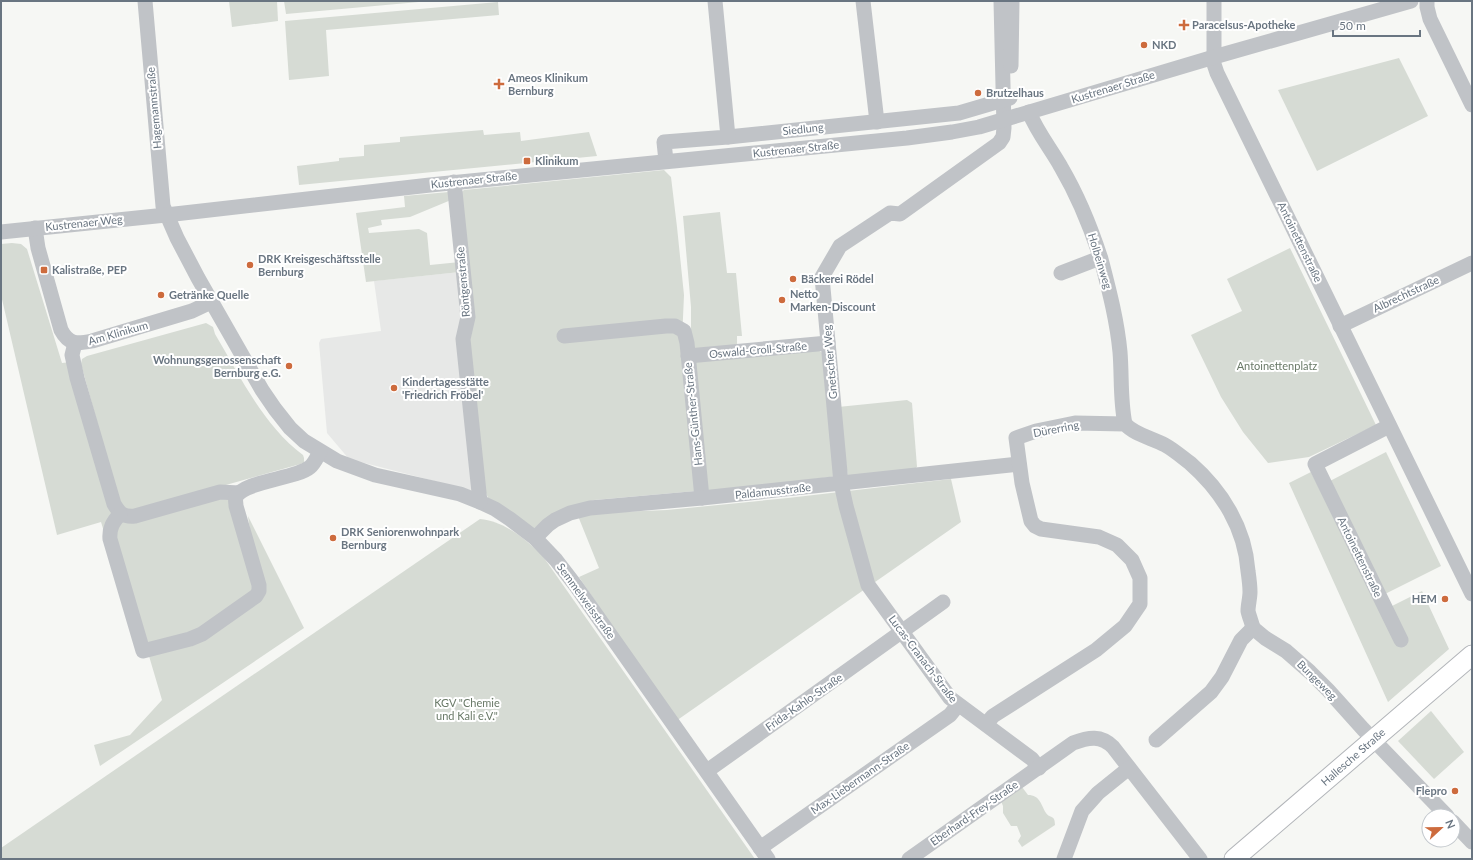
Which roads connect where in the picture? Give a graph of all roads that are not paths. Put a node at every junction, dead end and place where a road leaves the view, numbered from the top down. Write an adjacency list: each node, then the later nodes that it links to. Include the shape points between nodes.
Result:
1 (145, 1): 19 (street, Hagemannstraße, via 162,202)
2 (715, 1): 16 (street)
3 (863, 1): 15 (street)
4 (1001, 1): 10 (street)
5 (1012, 1): 10 (street)
6 (1214, 1): 9 (street, Antoinettenstraße)
7 (1410, 1): 9 (street, Kustrenaer Straße)
8 (1427, 1): 12 (street, via 1430,19)
9 (1214, 57): 13 (street, Kustrenaer Straße); 26 (street, Antoinettenstraße, via 1217,73)
10 (1006, 66): 11 (street)
11 (1007, 99): 14 (street, Gnetscher Weg); 15 (street, Siedlung, via 959,113)
12 (1472, 105)
13 (1029, 112): 14 (street, Kustrenaer Straße); 22 (street, Holbeinweg, via 1074,191)
14 (1009, 118): 17 (street, Kustrenaer Straße, via 979,127 914,137); 29 (street, Gnetscher Weg, via 1000,143 900,214 890,213 840,246 822,277)
15 (877, 122): 16 (street, Siedlung)
16 (728, 137): 17 (street, Siedlung, via 664,142)
17 (666, 161): 18 (street, Kustrenaer Straße)
18 (454, 182): 19 (street, Kustrenaer Straße); 38 (street, Röntgenstraße, via 468,317 463,339)
19 (166, 215): 20 (street, Kustrenaer Weg); 25 (street, Semmelweisstraße)
20 (35, 228): 21 (street, Kustrenaer Weg); 28 (street, Am Klinikum, via 38,248 61,330 64,337)
21 (1, 232)
22 (1100, 258): 24 (street); 31 (street, Holbeinweg, via 1116,321)
23 (1472, 263): 26 (street, Albrechtstraße)
24 (1061, 273)
25 (211, 302): 28 (street, Am Klinikum, via 185,313 92,341); 33 (street, Semmelweisstraße, via 275,408 290,428)
26 (1340, 326): 32 (street, Antoinettenstraße)
27 (564, 336): 30 (street, Hans-Günther-Straße, via 675,326 684,331)
28 (75, 343): 39 (street, via 72,355 76,378 114,504)
29 (828, 343): 30 (street, Oswald-Croll-Straße); 35 (street, Gnetscher Weg)
30 (688, 356): 37 (street, Hans-Günther-Straße)
31 (1125, 424): 34 (street, Dürerring, via 1075,423 1016,438); 43 (street, via 1130,430 1165,445 1183,458 1210,482 1230,510 1244,547 1250,592 1248,612)
32 (1389, 426): 41 (street, Antoinettenstraße); 45 (street, Antoinettenstraße, via 1315,464)
33 (320, 452): 36 (street, via 310,467 301,472); 38 (street, Semmelweisstraße, via 375,475 460,494)
34 (1019, 464): 35 (street, Paldamusstraße); 48 (street, Dürerring, via 1031,521 1035,526 1099,537 1117,545 1132,560 1140,578 1140,604 1125,626 1096,650 993,716)
35 (841, 483): 37 (street, Paldamusstraße); 44 (street, Lucas-Cranach-Straße, via 868,585)
36 (239, 493): 39 (street, via 220,492 135,516); 39 (street, via 236,506 260,585 256,596 202,634 143,651 110,539 112,522)
37 (702, 498): 40 (street, Paldamusstraße, via 580,510 556,520)
38 (480, 502): 40 (street, Semmelweisstraße, via 510,519)
39 (120, 514)
40 (535, 538): 53 (street, Semmelweisstraße, via 576,586)
41 (1472, 594)
42 (943, 602): 44 (street, Frida-Kahlo-Straße)
43 (1253, 628): 49 (street, via 1241,640 1222,677 1210,692); 50 (street, Bungeweg, via 1310,672)
44 (902, 632): 47 (street, Lucas-Cranach-Straße, via 950,698); 53 (street, Frida-Kahlo-Straße)
45 (1401, 640)
46 (1472, 655): 50 (main road, Hallesche Straße)
47 (958, 705): 48 (street, Lucas-Cranach-Straße); 57 (street, Max-Liebermann-Straße, via 950,715)
48 (986, 724): 51 (street, Lucas-Cranach-Straße, via 1032,759)
49 (1156, 740)
50 (1373, 740): 54 (street, Bungeweg); 61 (main road, Hallesche Straße)
51 (1039, 768): 52 (street, via 1074,743 1101,738 1108,742); 58 (street, Eberhard-Frey-Straße)
52 (1129, 768): 59 (street, via 1098,793 1082,811); 60 (street)
53 (707, 771): 57 (street, Semmelweisstraße)
54 (1439, 808)
55 (1461, 830): 56 (street)
56 (1472, 842)
57 (764, 854)
58 (909, 859)
59 (1064, 859)
60 (1200, 859)
61 (1234, 859)

